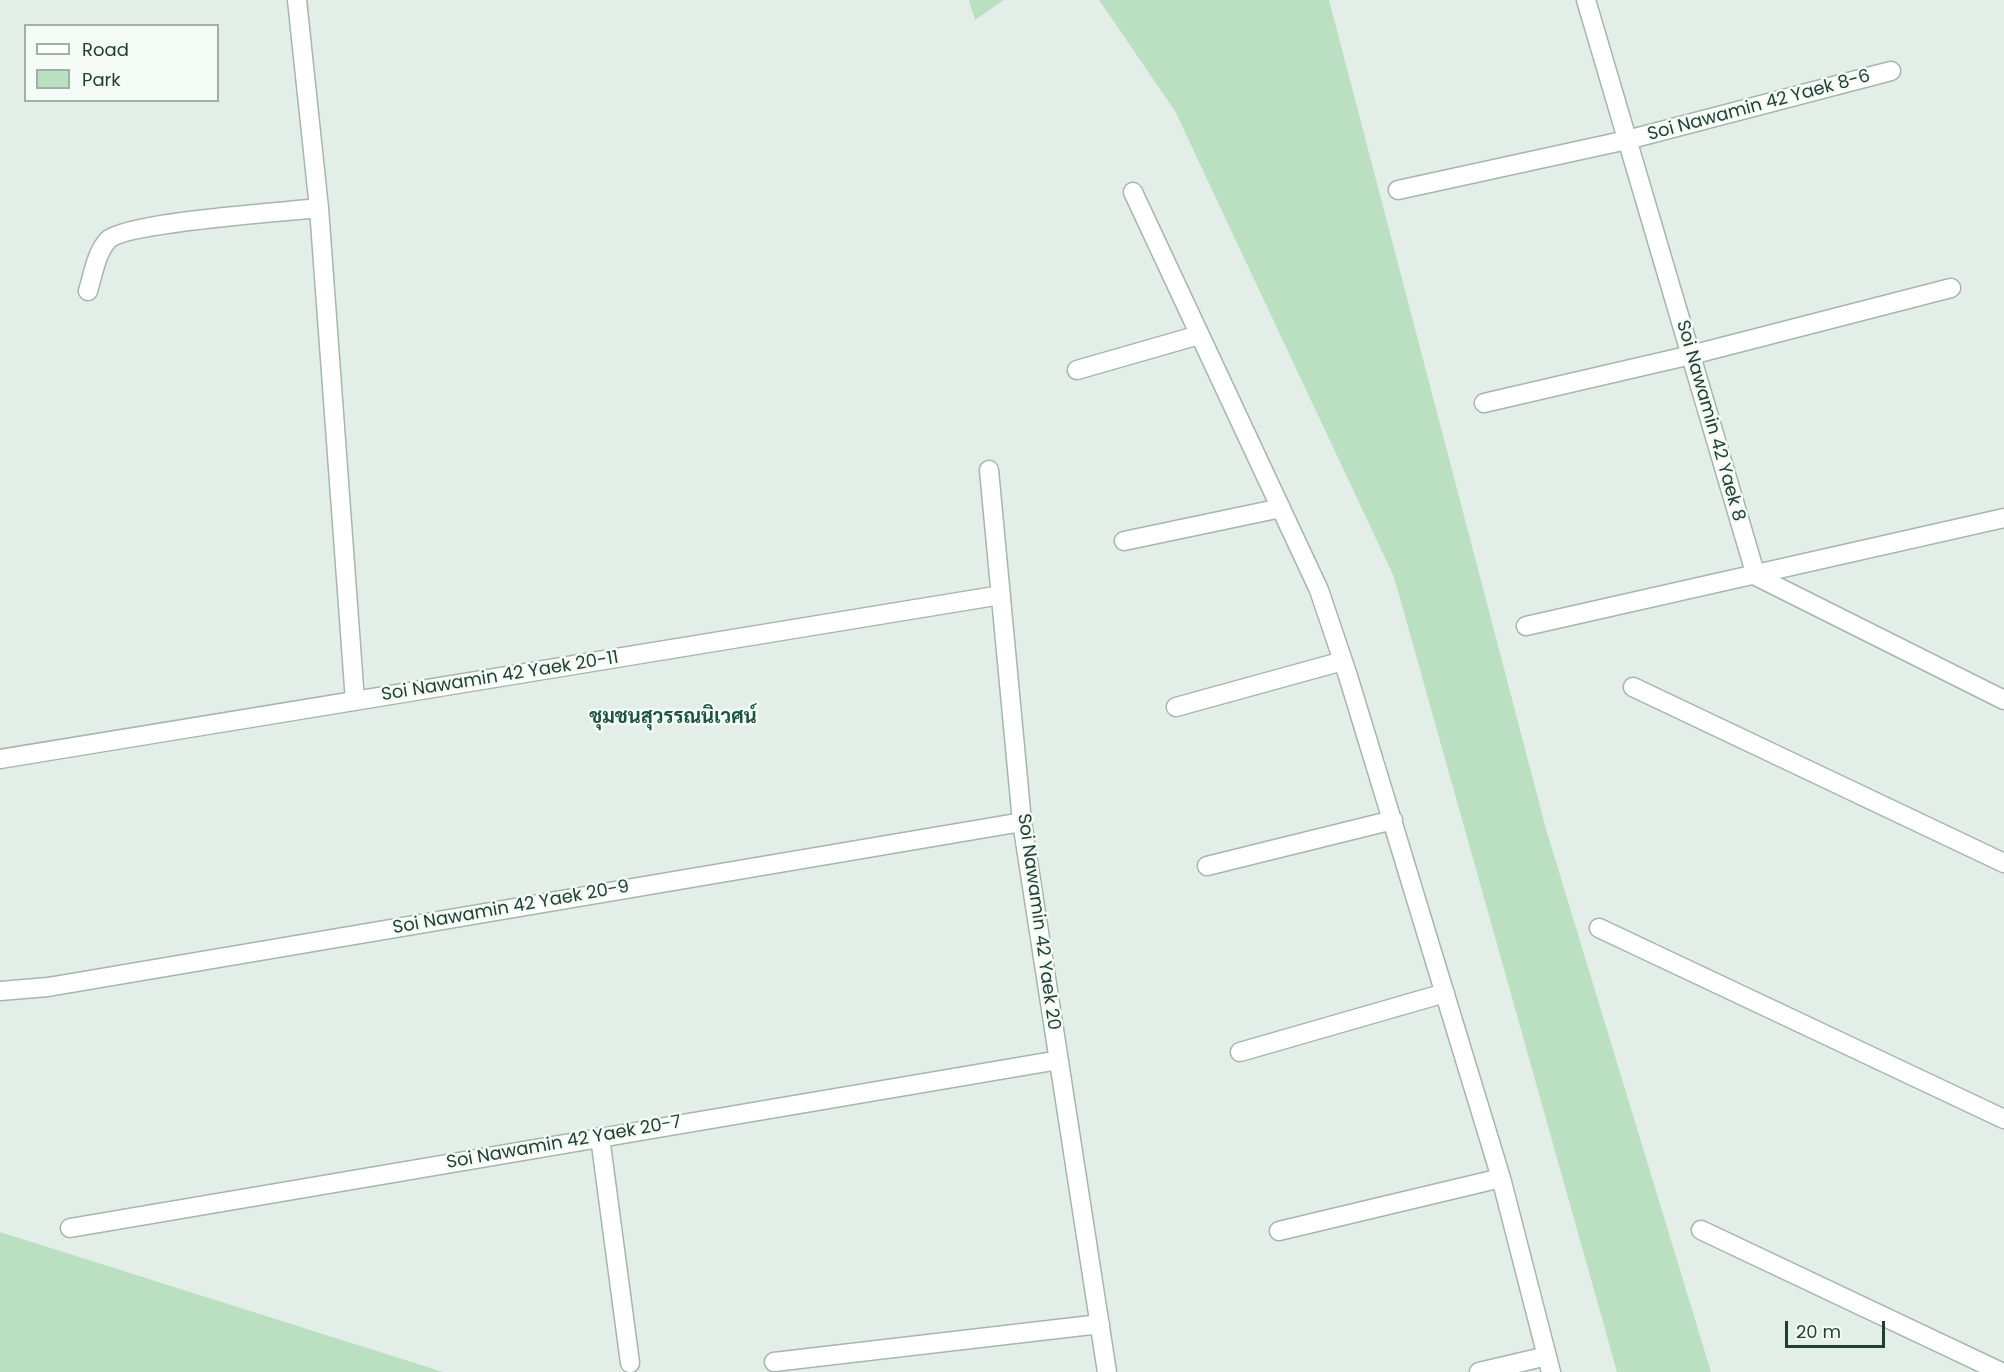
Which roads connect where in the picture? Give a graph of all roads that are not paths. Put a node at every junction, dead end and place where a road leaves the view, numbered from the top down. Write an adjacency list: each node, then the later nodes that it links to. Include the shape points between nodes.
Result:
1 (297, 0): 7 (street)
2 (1586, 0): 4 (street, Soi Nawamin 42 Yaek 8)
3 (1892, 71): 4 (street, Soi Nawamin 42 Yaek 8-6)
4 (1627, 140): 5 (street, Soi Nawamin 42 Yaek 8-6); 11 (street, Soi Nawamin 42 Yaek 8)
5 (1398, 190)
6 (1133, 192): 10 (street)
7 (320, 208): 9 (street, via 125,231 109,239 101,250); 23 (street)
8 (1951, 288): 11 (street)
9 (88, 291)
10 (1199, 334): 12 (street); 15 (street)
11 (1691, 355): 13 (street); 18 (street, Soi Nawamin 42 Yaek 8)
12 (1077, 370)
13 (1484, 403)
14 (989, 470): 19 (street, Soi Nawamin 42 Yaek 20)
15 (1281, 508): 17 (street); 21 (street, via 1319,590)
16 (2004, 518): 18 (street)
17 (1124, 541)
18 (1756, 576): 20 (street); 24 (street)
19 (1001, 595): 23 (street, Soi Nawamin 42 Yaek 20-11); 28 (street, Soi Nawamin 42 Yaek 20)
20 (1527, 626)
21 (1343, 661): 25 (street); 27 (street)
22 (1633, 687): 29 (street)
23 (355, 700): 26 (street, Soi Nawamin 42 Yaek 20-11)
24 (2004, 700)
25 (1176, 707)
26 (0, 759)
27 (1393, 820): 30 (street); 33 (street)
28 (1022, 822): 32 (street, Soi Nawamin 42 Yaek 20-9, via 48,987); 35 (street, Soi Nawamin 42 Yaek 20)
29 (2004, 863)
30 (1207, 866)
31 (1599, 928): 36 (street)
32 (0, 991)
33 (1445, 993): 34 (street); 38 (street)
34 (1240, 1052)
35 (1059, 1060): 37 (street, Soi Nawamin 42 Yaek 20-7); 42 (street, Soi Nawamin 42 Yaek 20)
36 (2004, 1119)
37 (600, 1137): 39 (street, Soi Nawamin 42 Yaek 20-7); 44 (street)
38 (1501, 1178): 41 (street); 45 (street)
39 (70, 1228)
40 (1701, 1230): 48 (street)
41 (1279, 1231)
42 (1100, 1323): 43 (street); 46 (street, Soi Nawamin 42 Yaek 20)
43 (774, 1362)
44 (630, 1363)
45 (1549, 1364): 47 (street)
46 (1107, 1372)
47 (1479, 1372)
48 (2001, 1372)

